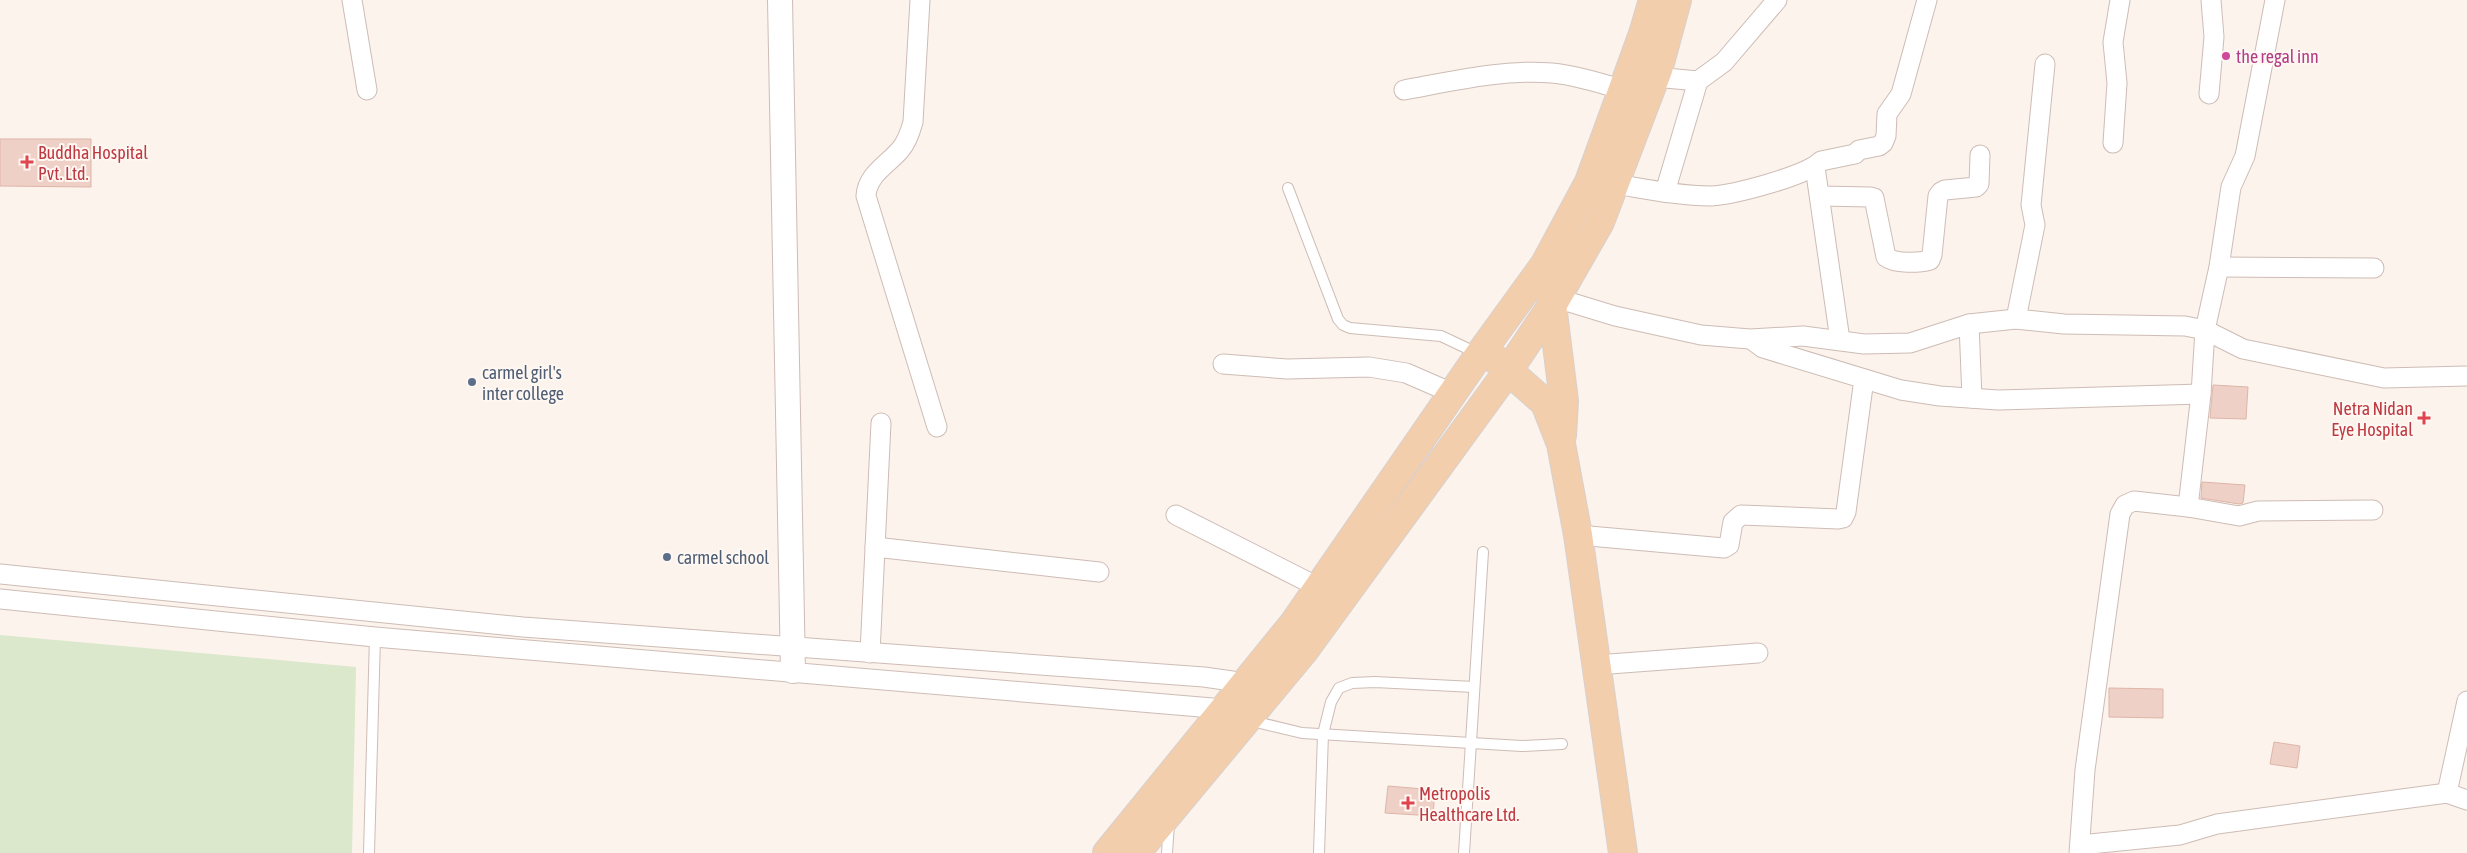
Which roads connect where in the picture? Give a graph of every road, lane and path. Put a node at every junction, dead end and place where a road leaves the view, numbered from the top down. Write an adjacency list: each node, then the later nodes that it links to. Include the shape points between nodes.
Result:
1 (352, 0): 14 (street)
2 (780, 0): 58 (street)
3 (920, 0): 43 (street, via 910,136 873,177 867,186 866,196)
4 (1653, 0): 16 (main road)
5 (1677, 0): 12 (main road)
6 (1777, 0): 13 (street, via 1724,62)
7 (1927, 0): 20 (street, via 1901,94 1887,114 1883,143 1855,154 1821,161)
8 (2120, 0): 18 (street, via 2113,42 2117,83)
9 (2210, 0): 17 (street, via 2214,37)
10 (2275, 0): 26 (street, via 2245,156 2231,188)
11 (2045, 64): 29 (street, via 2032,195 2035,225)
12 (1655, 77): 13 (street); 21 (main road)
13 (1698, 81): 23 (street)
14 (367, 90)
15 (1404, 90): 16 (street, via 1493,74 1532,72 1555,73)
16 (1623, 90): 25 (main road, via 1590,182)
17 (2208, 94)
18 (2113, 143)
19 (1980, 155): 24 (street, via 1980,184 1945,190 1938,196 1930,260 1897,261 1886,256 1874,198)
20 (1815, 167): 23 (street, via 1783,180 1713,196); 24 (street)
21 (1615, 184): 23 (street); 28 (main road, via 1600,222)
22 (1288, 188): 34 (lane, via 1342,325 1442,336)
23 (1665, 192)
24 (1820, 196): 33 (street)
25 (1545, 264): 28 (main road); 34 (main road)
26 (2219, 267): 27 (street); 31 (street)
27 (2374, 268)
28 (1554, 301): 32 (street, via 1702,335); 36 (main road); 44 (main road, via 1564,401)
29 (2016, 319): 30 (street); 31 (street, via 2064,324 2186,326)
30 (1969, 324): 33 (street, via 1910,343 1864,344); 41 (street)
31 (2205, 330): 37 (street, via 2243,348 2384,378); 40 (street)
32 (1750, 339): 33 (street, via 1803,336); 38 (street, via 1763,348)
33 (1840, 340)
34 (1481, 352): 36 (main road); 39 (main road)
35 (1222, 364): 39 (street, via 1286,369 1369,367 1406,373)
36 (1508, 371): 44 (main road, via 1545,403); 64 (main road, via 1304,651)
37 (2467, 376)
38 (1864, 379): 41 (street, via 1901,390); 48 (street, via 1843,518 1740,515 1733,522 1729,545 1724,548)
39 (1452, 393): 54 (main road)
40 (2201, 394): 41 (street); 45 (street)
41 (1972, 398)
42 (881, 423): 49 (street)
43 (937, 427)
44 (1561, 444): 48 (main road)
45 (2188, 507): 46 (street, via 2239,516 2258,511); 73 (street, via 2134,501 2125,505 2120,514 2085,770)
46 (2373, 510)
47 (1176, 515): 54 (street)
48 (1578, 535): 61 (main road)
49 (875, 547): 51 (street); 59 (street)
50 (1483, 552): 63 (lane)
51 (1099, 572)
52 (0, 574): 53 (street)
53 (112, 586): 56 (street); 58 (street, via 522,627)
54 (1318, 588): 64 (main road)
55 (0, 599): 56 (street)
56 (110, 610): 57 (street)
57 (375, 637): 62 (street); 74 (lane)
58 (793, 647): 59 (street); 62 (street)
59 (870, 653): 64 (street, via 1204,677)
60 (1758, 653): 61 (street)
61 (1596, 665): 80 (main road)
62 (793, 671): 66 (street)
63 (1474, 687): 67 (lane, via 1352,683 1339,688 1331,702); 68 (lane)
64 (1255, 691): 66 (main road)
65 (2467, 701): 70 (street)
66 (1236, 715): 67 (lane, via 1302,733); 72 (main road); 75 (main road)
67 (1323, 734): 68 (lane); 78 (lane)
68 (1470, 743): 69 (lane); 79 (lane)
69 (1562, 744)
70 (2447, 793): 71 (street); 73 (street, via 2217,824 2180,834)
71 (2467, 800)
72 (1169, 814): 76 (main road); 77 (lane)
73 (2079, 849)
74 (370, 853)
75 (1107, 853)
76 (1136, 853)
77 (1167, 853)
78 (1319, 853)
79 (1464, 853)
80 (1623, 853)

